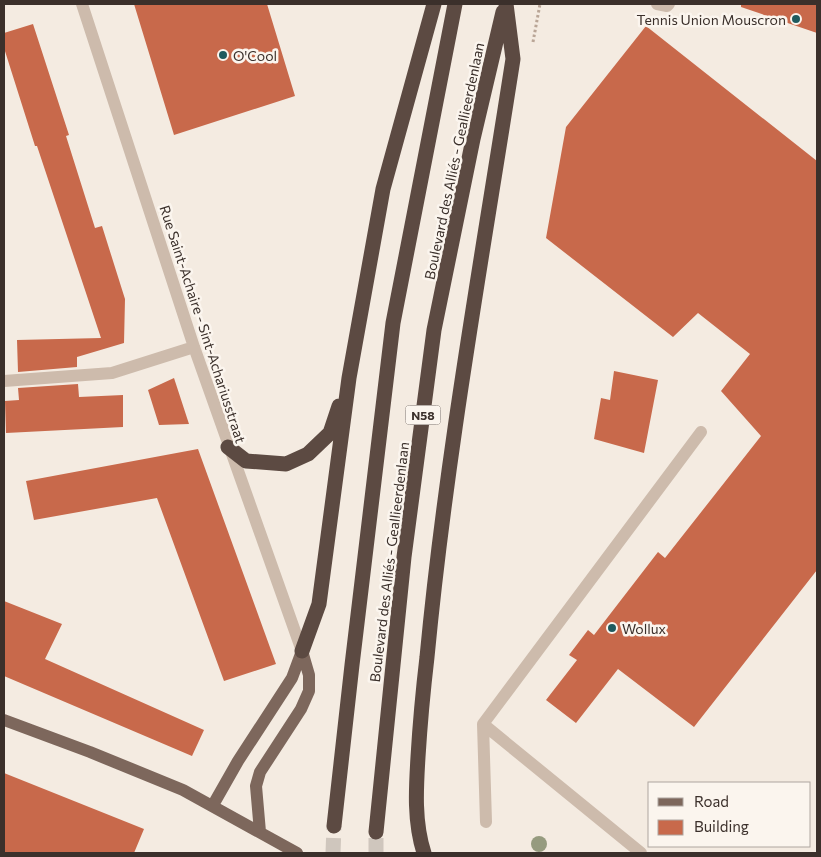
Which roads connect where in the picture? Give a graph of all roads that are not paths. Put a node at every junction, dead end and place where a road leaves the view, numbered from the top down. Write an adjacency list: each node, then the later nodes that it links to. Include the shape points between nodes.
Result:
1 (82, 4): 7 (street, Rue Saint-Achaire - Sint-Achariusstraat)
2 (434, 4): 8 (highway, via 383,189)
3 (455, 4): 17 (highway, Boulevard des Alliés - Geallieerdenlaan, via 394,323)
4 (506, 4): 19 (highway, Boulevard des Alliés - Geallieerdenlaan / N58, via 473,139 434,330 404,557); 20 (highway, via 512,59 434,584 416,794)
5 (657, 4): 6 (street)
6 (669, 4)
7 (194, 347): 9 (street, via 112,373); 11 (street, Rue Saint-Achaire - Sint-Achariusstraat)
8 (349, 378): 11 (highway, via 330,433 308,454 286,464 246,461); 12 (highway, via 320,604)
9 (4, 380)
10 (701, 432): 14 (street)
11 (228, 447): 12 (street, Rue Saint-Achaire - Sint-Achariusstraat)
12 (302, 651): 15 (main road, via 292,678); 18 (main road, Rue Saint-Achaire - Sint-Achariusstraat, via 309,675 309,690 301,709 260,772 256,786)
13 (4, 720): 15 (main road, via 81,748)
14 (482, 724): 16 (street); 22 (street)
15 (213, 805): 18 (main road)
16 (486, 822)
17 (334, 826)
18 (260, 832): 21 (main road)
19 (376, 832)
20 (419, 849)
21 (297, 853)
22 (641, 853)

